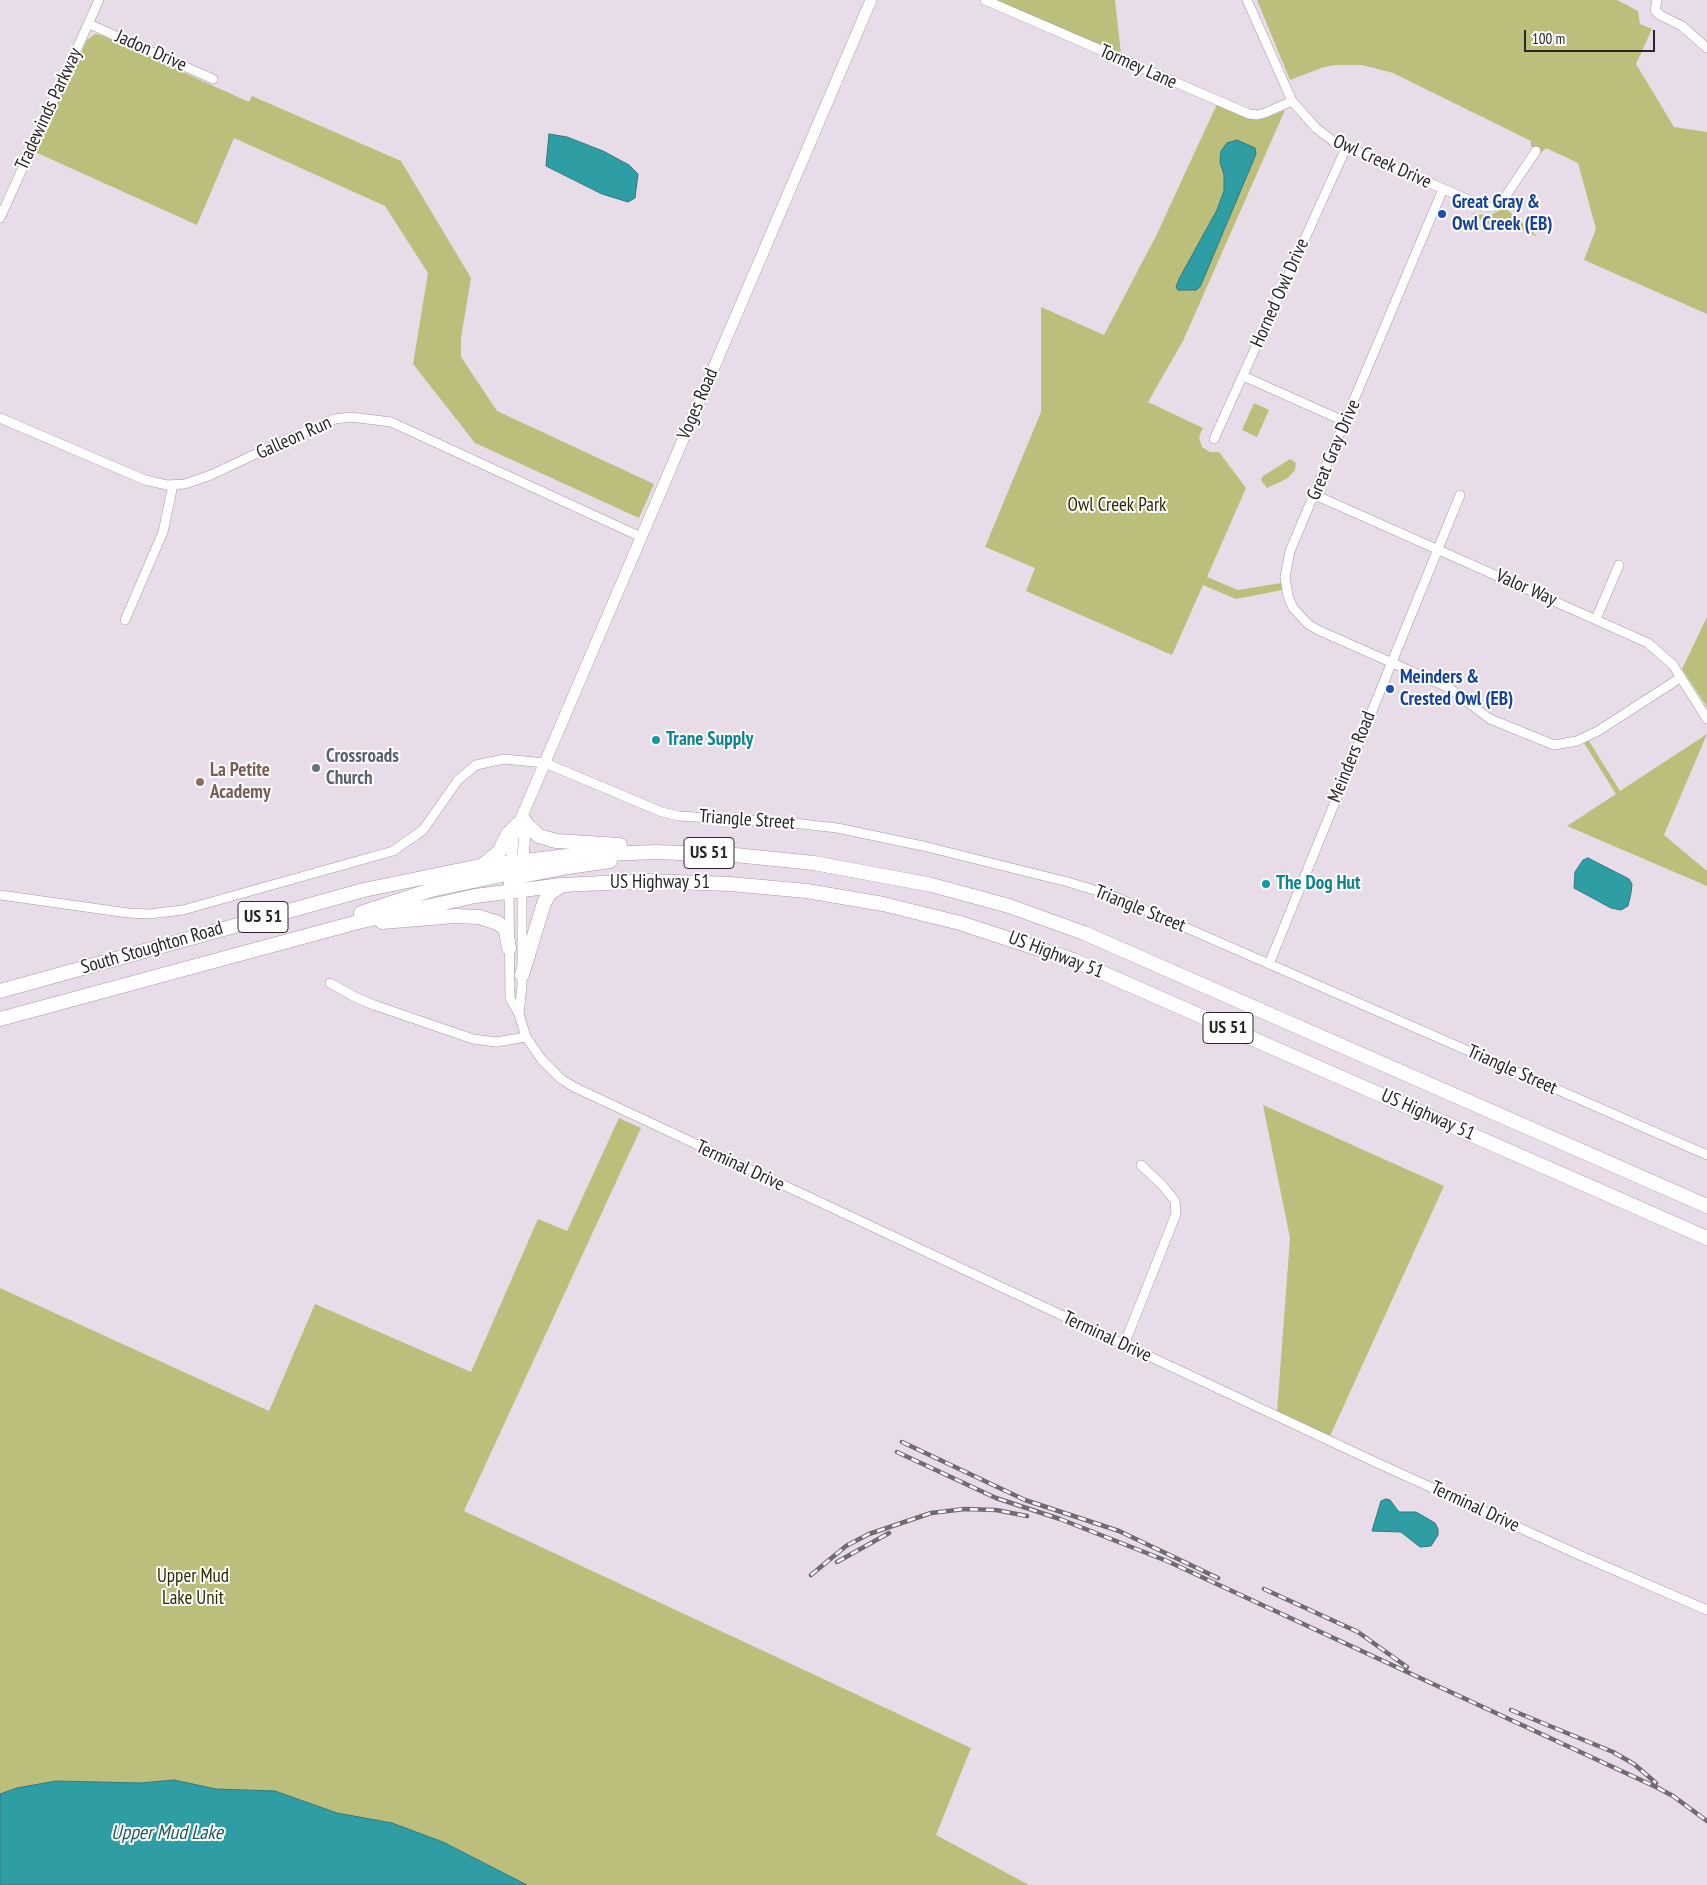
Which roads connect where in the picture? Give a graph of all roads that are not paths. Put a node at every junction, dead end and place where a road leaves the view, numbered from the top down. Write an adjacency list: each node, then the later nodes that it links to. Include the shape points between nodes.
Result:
1 (99, 0): 6 (street, Tradewinds Parkway)
2 (871, 0): 21 (street, Voges Road)
3 (985, 0): 9 (street, Tormey Lane, via 1249,114 1265,113)
4 (1247, 0): 9 (street, Owl Creek Drive)
5 (1657, 0): 7 (street, via 1655,10 1661,16 1682,26)
6 (89, 24): 8 (street, Jadon Drive); 13 (street, Tradewinds Parkway)
7 (1707, 48)
8 (213, 79)
9 (1292, 101): 10 (street, Owl Creek Drive, via 1322,133)
10 (1346, 148): 12 (street, Owl Creek Drive); 14 (street, Horned Owl Drive)
11 (1536, 151): 12 (street, Owl Creek Drive, via 1509,193 1492,207)
12 (1443, 189): 16 (street, Great Gray Drive)
13 (0, 218)
14 (1243, 376): 16 (street); 17 (street, Horned Owl Drive)
15 (0, 418): 18 (street, Galleon Run, via 145,480)
16 (1346, 422): 19 (street, Great Gray Drive)
17 (1214, 439)
18 (173, 485): 21 (street, Galleon Run, via 211,475 335,419 368,418 391,422); 24 (street, via 163,532)
19 (1315, 495): 22 (street, Valor Way); 26 (street, Great Gray Drive, via 1287,560 1285,577 1293,608 1308,624)
20 (1460, 495): 22 (street, Meinders Road)
21 (641, 537): 29 (street, Voges Road)
22 (1438, 549): 25 (street, Valor Way); 26 (street, Meinders Road)
23 (1619, 565): 25 (street)
24 (125, 620)
25 (1596, 620): 27 (street, Valor Way, via 1655,648)
26 (1390, 661): 27 (street, Great Gray Drive, via 1449,688 1490,719 1554,745 1577,741 1598,730); 39 (street, Meinders Road)
27 (1680, 678): 28 (street, Valor Way)
28 (1707, 719)
29 (545, 764): 30 (street, Voges Road, via 525,808); 35 (street, Triangle Street, via 504,759 476,765 458,780 423,830 393,851 183,910 149,914); 39 (street, Triangle Street, via 679,816 837,828 1068,882 1142,907)
30 (523, 824): 31 (main road, via 539,836 556,840 642,846); 32 (main road, via 508,834 498,852); 33 (street, Voges Road)
31 (670, 852): 33 (main road, US Highway 51 / US 51); 48 (main road, US Highway 51 / US 51, via 775,858 854,869 932,885 1047,919)
32 (483, 866): 33 (main road, South Stoughton Road / US 51); 42 (main road, South Stoughton Road / US 51, via 355,892)
33 (516, 875): 34 (main road, US Highway 51 / US 51); 36 (main road, US Highway 51 / US 51, via 436,904); 37 (main road, via 431,890 353,915); 38 (street, Terminal Drive); 40 (street, Terminal Drive)
34 (562, 885): 40 (main road, via 549,894 544,903); 49 (main road, US Highway 51 / US 51, via 647,881 765,886 883,904 999,934 1097,970)
35 (0, 895)
36 (358, 922): 37 (main road, South Stoughton Road / US 51); 38 (main road, via 479,917 498,923 506,930)
37 (342, 926): 44 (main road, South Stoughton Road / US 51)
38 (509, 948): 43 (street, Terminal Drive, via 510,998)
39 (1269, 964): 46 (street, Triangle Street)
40 (522, 975): 43 (street, Terminal Drive)
41 (330, 983): 45 (street, via 368,1003 473,1038 496,1042)
42 (0, 991)
43 (519, 1014): 45 (street, Terminal Drive)
44 (0, 1019)
45 (526, 1037): 50 (street, Terminal Drive, via 552,1072 587,1094)
46 (1707, 1155)
47 (1141, 1165): 50 (street, via 1174,1201 1176,1214)
48 (1707, 1206)
49 (1707, 1238)
50 (1124, 1345): 51 (street, Terminal Drive, via 1549,1541)
51 (1707, 1610)

